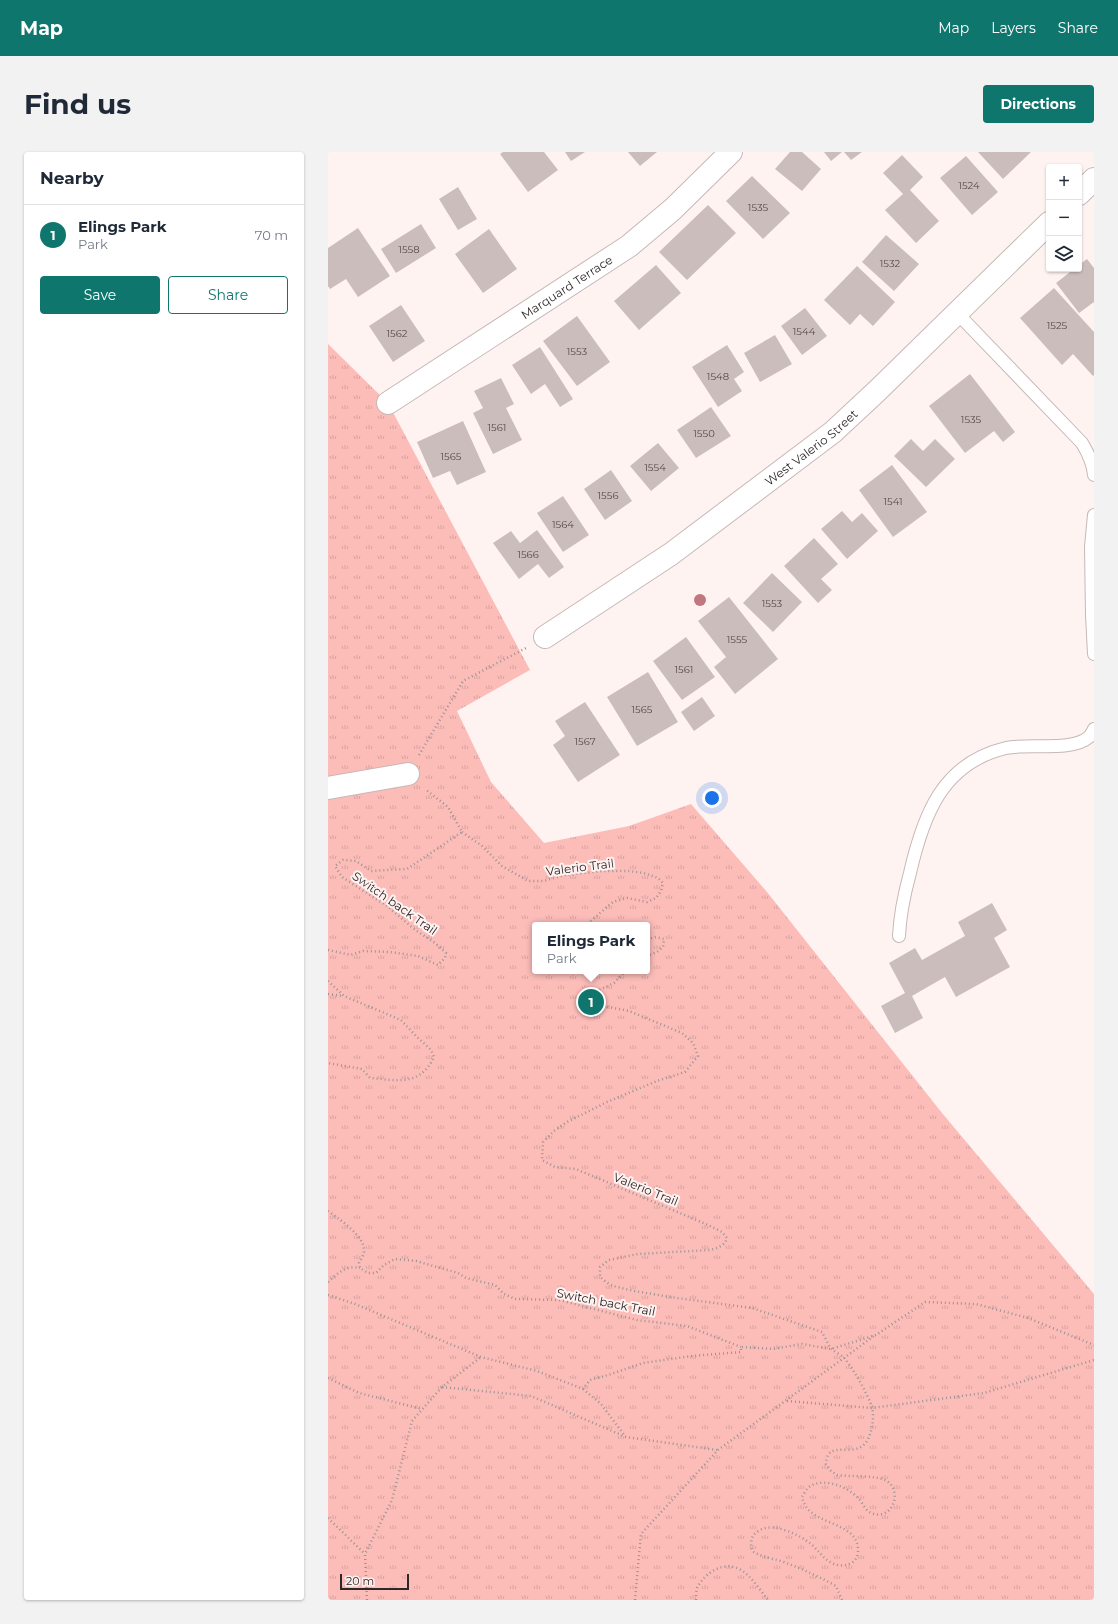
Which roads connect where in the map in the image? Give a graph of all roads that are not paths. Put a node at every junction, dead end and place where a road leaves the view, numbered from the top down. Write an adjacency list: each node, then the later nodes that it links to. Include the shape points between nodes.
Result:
1 (731, 152): 6 (street, Marquard Terrace, via 673,209 629,246)
2 (1094, 179): 3 (street)
3 (1082, 191)
4 (1046, 226): 5 (street, West Valerio Street)
5 (957, 313): 7 (lane, via 1082,443); 9 (street, West Valerio Street, via 833,432 671,554)
6 (388, 403)
7 (1094, 475)
8 (1094, 515): 10 (lane, via 1091,547)
9 (545, 637)
10 (1094, 654)
11 (1094, 729): 14 (lane, via 1090,736 1074,744 1007,748 986,754 949,780 928,812 921,831 900,915)
12 (408, 774): 13 (street)
13 (328, 788)
14 (899, 936)

